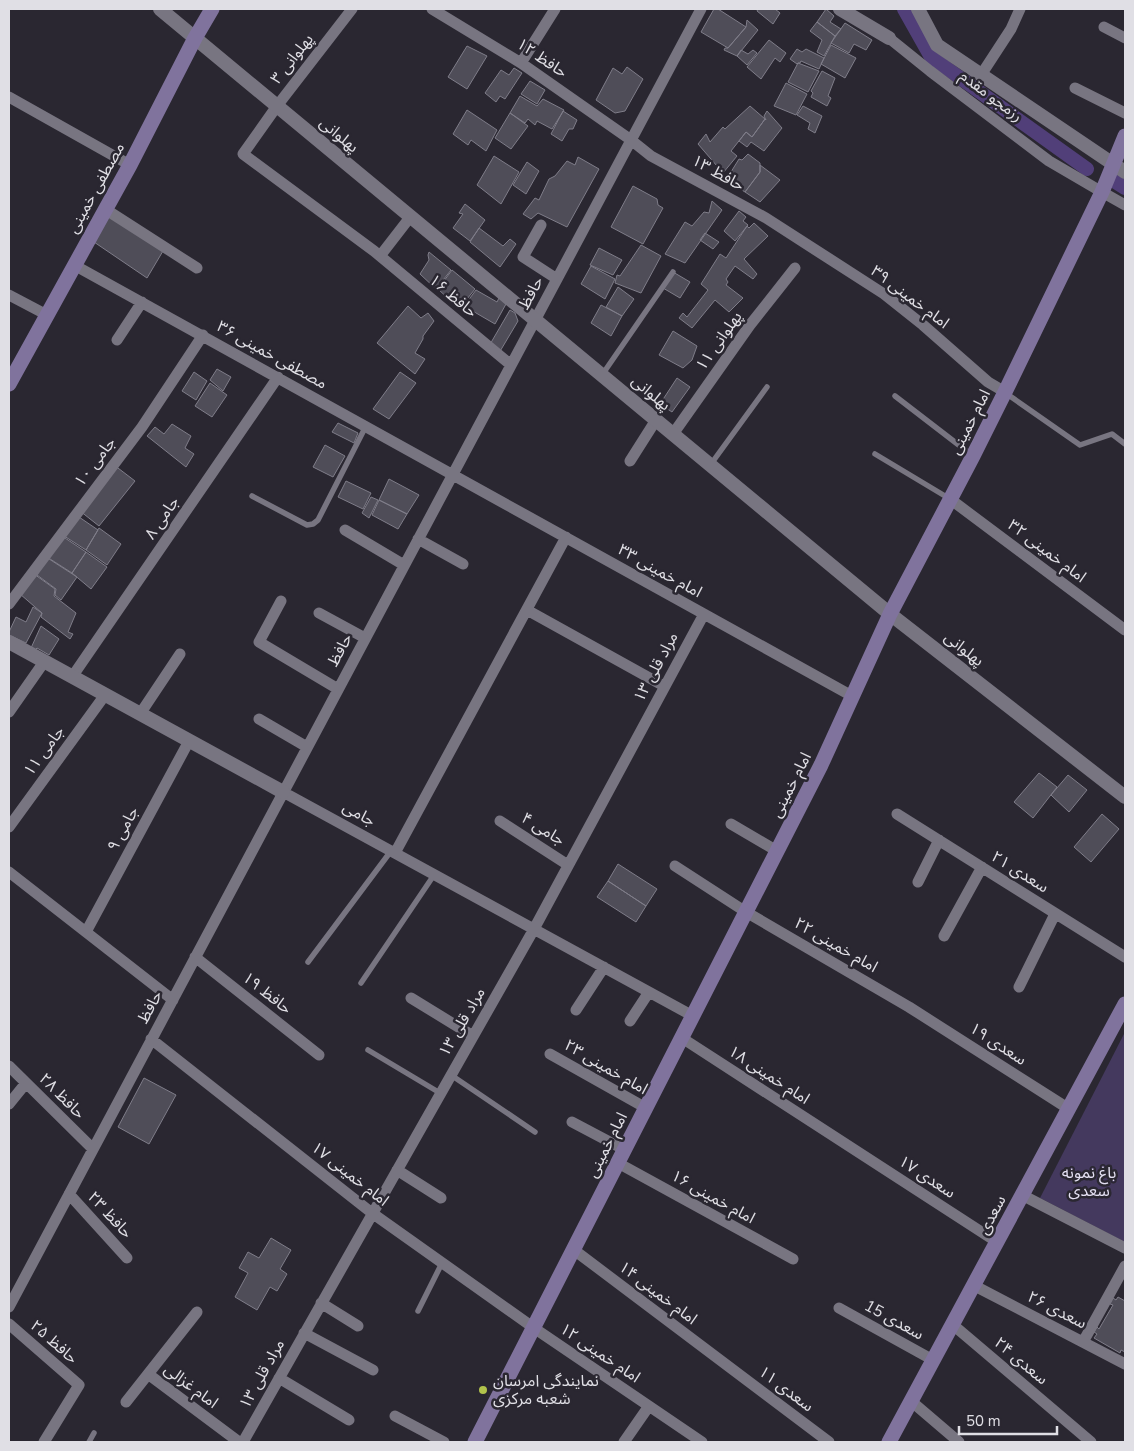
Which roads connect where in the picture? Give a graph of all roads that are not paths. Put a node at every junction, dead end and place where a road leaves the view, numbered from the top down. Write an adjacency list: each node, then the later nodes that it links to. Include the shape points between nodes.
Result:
1 (160, 9): 11 (street, پهلوانی)
2 (212, 9): 11 (main road, مصطفی خمینی)
3 (352, 9): 18 (street, پهلوانی ۳)
4 (432, 9): 14 (street, حافظ ۱۲)
5 (555, 9): 14 (street)
6 (701, 9): 21 (street, حافظ)
7 (840, 9): 12 (street, رزمجو مقدم)
8 (918, 9): 15 (street, رزمجو مقدم, via 937,45)
9 (1020, 9): 15 (street)
10 (1104, 27): 13 (street)
11 (195, 38): 18 (street, پهلوانی); 23 (main road, مصطفی خمینی)
12 (889, 38): 25 (street, رزمجو مقدم, via 1048,161)
13 (1125, 38)
14 (521, 63): 21 (street, حافظ ۱۲)
15 (981, 75): 24 (street, رزمجو مقدم)
16 (1076, 88): 19 (street)
17 (9, 97): 23 (street)
18 (277, 106): 22 (street, پهلوانی ۳); 28 (street, پهلوانی)
19 (1125, 113)
20 (1125, 136): 24 (main road, امام خمینی)
21 (631, 140): 30 (street, حافظ ۱۳, via 651,156); 36 (street, حافظ)
22 (243, 154): 31 (street, حافظ ۱۶)
23 (130, 165): 27 (main road, مصطفی خمینی)
24 (1119, 168): 25 (main road, امام خمینی)
25 (1102, 192): 26 (street, رزمجو مقدم); 48 (main road, امام خمینی)
26 (1125, 204)
27 (105, 209): 32 (main road, مصطفی خمینی); 33 (street)
28 (411, 216): 31 (street); 40 (street, پهلوانی)
29 (541, 225): 36 (street, via 523,257)
30 (790, 234): 48 (street, امام خمینی ۳۹, via 884,294 988,382)
31 (377, 254): 43 (street, حافظ ۱۶)
32 (74, 265): 38 (street, مصطفی خمینی ۳۶); 39 (main road, مصطفی خمینی)
33 (197, 268)
34 (795, 268): 52 (street, پهلوانی ۱۱, via 750,325)
35 (673, 272): 44 (lane)
36 (557, 279): 40 (street, حافظ)
37 (9, 294): 39 (street)
38 (142, 302): 41 (street, مصطفی خمینی ۳۶); 42 (street)
39 (47, 315): 46 (main road, مصطفی خمینی)
40 (535, 319): 43 (street, حافظ); 44 (street, پهلوانی)
41 (203, 336): 45 (street, مصطفی خمینی ۳۶); 67 (street, جامی ۱۰, via 142,427)
42 (117, 340)
43 (511, 365): 58 (street, حافظ)
44 (602, 375): 50 (street, پهلوانی)
45 (278, 377): 51 (street, مصطفی خمینی ۳۶); 77 (street, جامی ۸)
46 (9, 384)
47 (767, 387): 57 (lane)
48 (1005, 392): 53 (lane, via 1080,445 1112,434); 55 (main road, امام خمینی)
49 (896, 396): 55 (lane)
50 (656, 420): 52 (street, پهلوانی); 56 (street)
51 (366, 426): 58 (street, مصطفی خمینی ۳۶); 59 (lane, via 313,524 307,524)
52 (673, 434): 57 (street, پهلوانی)
53 (1125, 444)
54 (875, 454): 60 (lane)
55 (973, 456): 60 (main road, امام خمینی)
56 (630, 461)
57 (710, 465): 71 (street, پهلوانی)
58 (453, 474): 62 (street, امام خمینی ۳۳); 63 (street, حافظ)
59 (252, 496)
60 (950, 499): 71 (main road, امام خمینی); 72 (street, امام خمینی ۳۲)
61 (345, 530): 65 (street)
62 (566, 537): 68 (street); 70 (street, امام خمینی ۳۳)
63 (418, 539): 64 (street); 65 (street, حافظ)
64 (463, 564)
65 (404, 565): 73 (street, حافظ)
66 (281, 601): 79 (street, via 259,642)
67 (9, 604)
68 (527, 610): 78 (street); 95 (street)
69 (319, 613): 73 (street)
70 (704, 614): 78 (street, مراد قلی ۱۳); 81 (street, امام خمینی ۳۳)
71 (890, 614): 81 (main road, امام خمینی); 88 (street, پهلوانی)
72 (1125, 630)
73 (366, 638): 79 (street, حافظ)
74 (9, 642): 76 (street, جامی)
75 (180, 654): 83 (street)
76 (44, 662): 77 (street, جامی); 82 (street)
77 (72, 677): 80 (street, جامی)
78 (664, 686): 96 (street, مراد قلی ۱۳)
79 (338, 689): 86 (street, حافظ)
80 (106, 695): 83 (street, جامی); 92 (street, جامی ۱۱)
81 (852, 696): 94 (main road, امام خمینی)
82 (9, 712)
83 (140, 714): 85 (street, جامی)
84 (259, 719): 86 (street)
85 (189, 740): 87 (street, جامی); 105 (street, جامی ۹)
86 (307, 747): 87 (street, حافظ)
87 (283, 792): 95 (street, جامی); 107 (street, حافظ)
88 (1125, 797)
89 (897, 814): 93 (street, سعدی ۲۱)
90 (500, 822): 96 (street, جامی ۴)
91 (731, 824): 94 (street)
92 (9, 827)
93 (939, 840): 98 (street, سعدی ۲۱); 101 (street)
94 (777, 851): 102 (main road, امام خمینی)
95 (393, 852): 100 (street, جامی); 109 (lane)
96 (568, 865): 104 (street, مراد قلی ۱۳)
97 (675, 866): 102 (street, امام خمینی ۲۲)
98 (982, 867): 103 (street, سعدی ۲۱); 106 (street)
99 (9, 872): 105 (street)
100 (434, 875): 104 (street, جامی); 111 (lane)
101 (918, 882)
102 (746, 912): 117 (street, امام خمینی ۲۲); 119 (main road, امام خمینی)
103 (1055, 914): 108 (street, سعدی ۲۱); 112 (street)
104 (534, 929): 110 (street, جامی); 121 (street, مراد قلی ۱۳)
105 (86, 932): 115 (street)
106 (944, 936)
107 (195, 957): 115 (street, حافظ); 126 (street, حافظ ۱۹)
108 (1125, 957)
109 (308, 962)
110 (604, 967): 113 (street, جامی); 118 (street)
111 (360, 983)
112 (1019, 987)
113 (649, 992): 119 (street, جامی); 120 (street)
114 (411, 998): 121 (street)
115 (172, 1000): 123 (street, حافظ)
116 (1125, 1005): 133 (main road, سعدی)
117 (909, 1007): 133 (street, سعدی ۱۹)
118 (576, 1010)
119 (693, 1016): 122 (main road, امام خمینی)
120 (630, 1022)
121 (473, 1036): 128 (street, مراد قلی ۱۳)
122 (682, 1038): 132 (main road, امام خمینی); 136 (street, امام خمینی ۱۸)
123 (151, 1039): 137 (street, حافظ); 143 (street, امام خمینی ۱۷)
124 (368, 1050): 130 (lane)
125 (550, 1054): 132 (street, امام خمینی ۲۳)
126 (320, 1055)
127 (9, 1066): 129 (street, حافظ ۲۸)
128 (451, 1075): 130 (street, مراد قلی ۱۳); 135 (lane)
129 (26, 1083): 131 (street); 137 (street, حافظ ۲۸)
130 (440, 1093): 139 (street, مراد قلی ۱۳)
131 (9, 1104)
132 (646, 1108): 138 (main road, امام خمینی)
133 (1068, 1109): 141 (main road, سعدی)
134 (572, 1122): 138 (street, امام خمینی ۱۶)
135 (535, 1132)
136 (840, 1140): 144 (street, سعدی ۱۷)
137 (93, 1150): 140 (street, حافظ)
138 (621, 1156): 146 (main road, امام خمینی); 148 (street, امام خمینی ۱۶)
139 (397, 1170): 142 (street); 143 (street, مراد قلی ۱۳)
140 (69, 1194): 147 (street, حافظ ۲۳); 153 (street, حافظ)
141 (1022, 1195): 144 (main road, سعدی); 145 (street)
142 (441, 1198)
143 (372, 1213): 149 (street, امام خمینی ۱۷); 152 (street, مراد قلی ۱۳)
144 (997, 1242): 151 (main road, سعدی)
145 (1125, 1248)
146 (574, 1250): 160 (main road, امام خمینی); 164 (street, امام خمینی ۱۴)
147 (127, 1258)
148 (793, 1259)
149 (442, 1263): 155 (lane); 160 (street, امام خمینی ۱۷)
150 (1125, 1266): 162 (street)
151 (973, 1285): 158 (main road, سعدی); 162 (street, سعدی ۲۶)
152 (321, 1303): 159 (street); 161 (street, مراد قلی ۱۳)
153 (9, 1307)
154 (839, 1308): 163 (street, سعدی 15)
155 (418, 1311)
156 (197, 1312): 167 (street)
157 (9, 1324): 175 (street, حافظ ۲۵, via 79,1385)
158 (952, 1324): 163 (main road, سعدی); 185 (street, سعدی ۲۴)
159 (358, 1326)
160 (534, 1328): 171 (street, امام خمینی ۱۲); 179 (main road, امام خمینی)
161 (304, 1333): 166 (street); 168 (street, مراد قلی ۱۳)
162 (1084, 1342): 165 (street, سعدی ۲۶)
163 (934, 1360): 169 (main road, سعدی)
164 (723, 1362): 182 (street, سعدی ۱۱)
165 (1125, 1364)
166 (373, 1370)
167 (148, 1374): 170 (street); 177 (street, امام غزالی)
168 (279, 1378): 173 (street); 177 (street, مراد قلی ۱۳)
169 (911, 1401): 183 (main road, سعدی); 184 (street)
170 (126, 1402)
171 (649, 1406): 180 (street); 181 (street, امام خمینی ۱۲)
172 (395, 1416): 178 (street)
173 (349, 1420)
174 (94, 1433): 176 (lane)
175 (44, 1442)
176 (89, 1442)
177 (241, 1442)
178 (444, 1442)
179 (475, 1442)
180 (624, 1442)
181 (702, 1442)
182 (829, 1442)
183 (889, 1442)
184 (959, 1442)
185 (1091, 1442)

